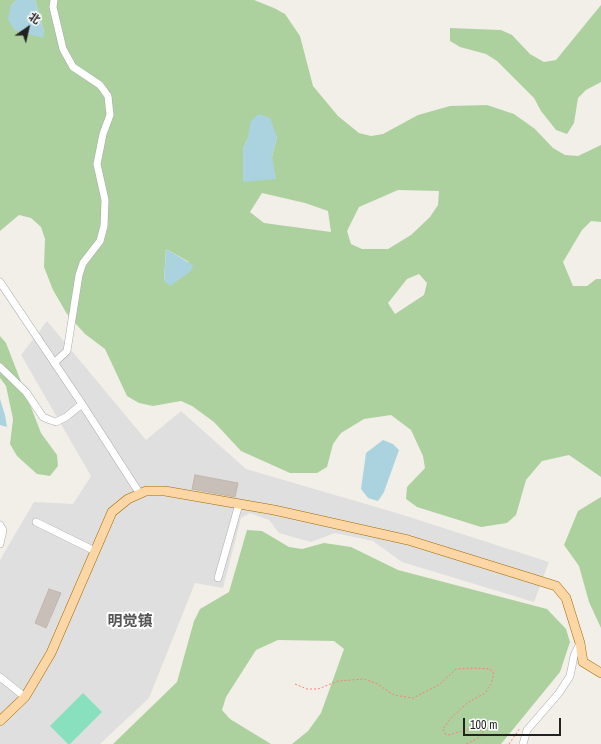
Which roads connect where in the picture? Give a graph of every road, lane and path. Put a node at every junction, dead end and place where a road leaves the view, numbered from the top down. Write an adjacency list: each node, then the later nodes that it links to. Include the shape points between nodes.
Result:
1 (54, 0): 3 (street, via 53,7 63,49 72,66 100,85 108,96 110,114 97,164 105,200 104,226 100,241 83,263 79,275 67,351)
2 (0, 282): 3 (street)
3 (54, 363): 5 (street)
4 (0, 367): 5 (street, via 26,392 43,417 56,422)
5 (82, 404): 6 (street)
6 (140, 494): 7 (main road, via 146,491 165,491); 11 (main road, via 128,499 112,512)
7 (239, 504): 12 (street); 13 (main road, via 408,540 556,586 566,598)
8 (36, 522): 11 (street)
9 (0, 525): 10 (street, via 3,530)
10 (0, 544)
11 (95, 551): 17 (main road, via 51,653)
12 (218, 578)
13 (580, 643): 14 (main road, via 583,662); 20 (street, via 570,676 527,730)
14 (601, 673)
15 (0, 677): 17 (street)
16 (294, 684): 19 (path, via 307,689 318,689 338,681 363,679 376,683 394,695 413,698 439,685 456,669 490,669 494,674 488,689 467,703 443,729 445,734 449,735 468,729 480,729 483,732 480,737)
17 (25, 697): 18 (main road)
18 (0, 721)
19 (466, 744)
20 (522, 744)

